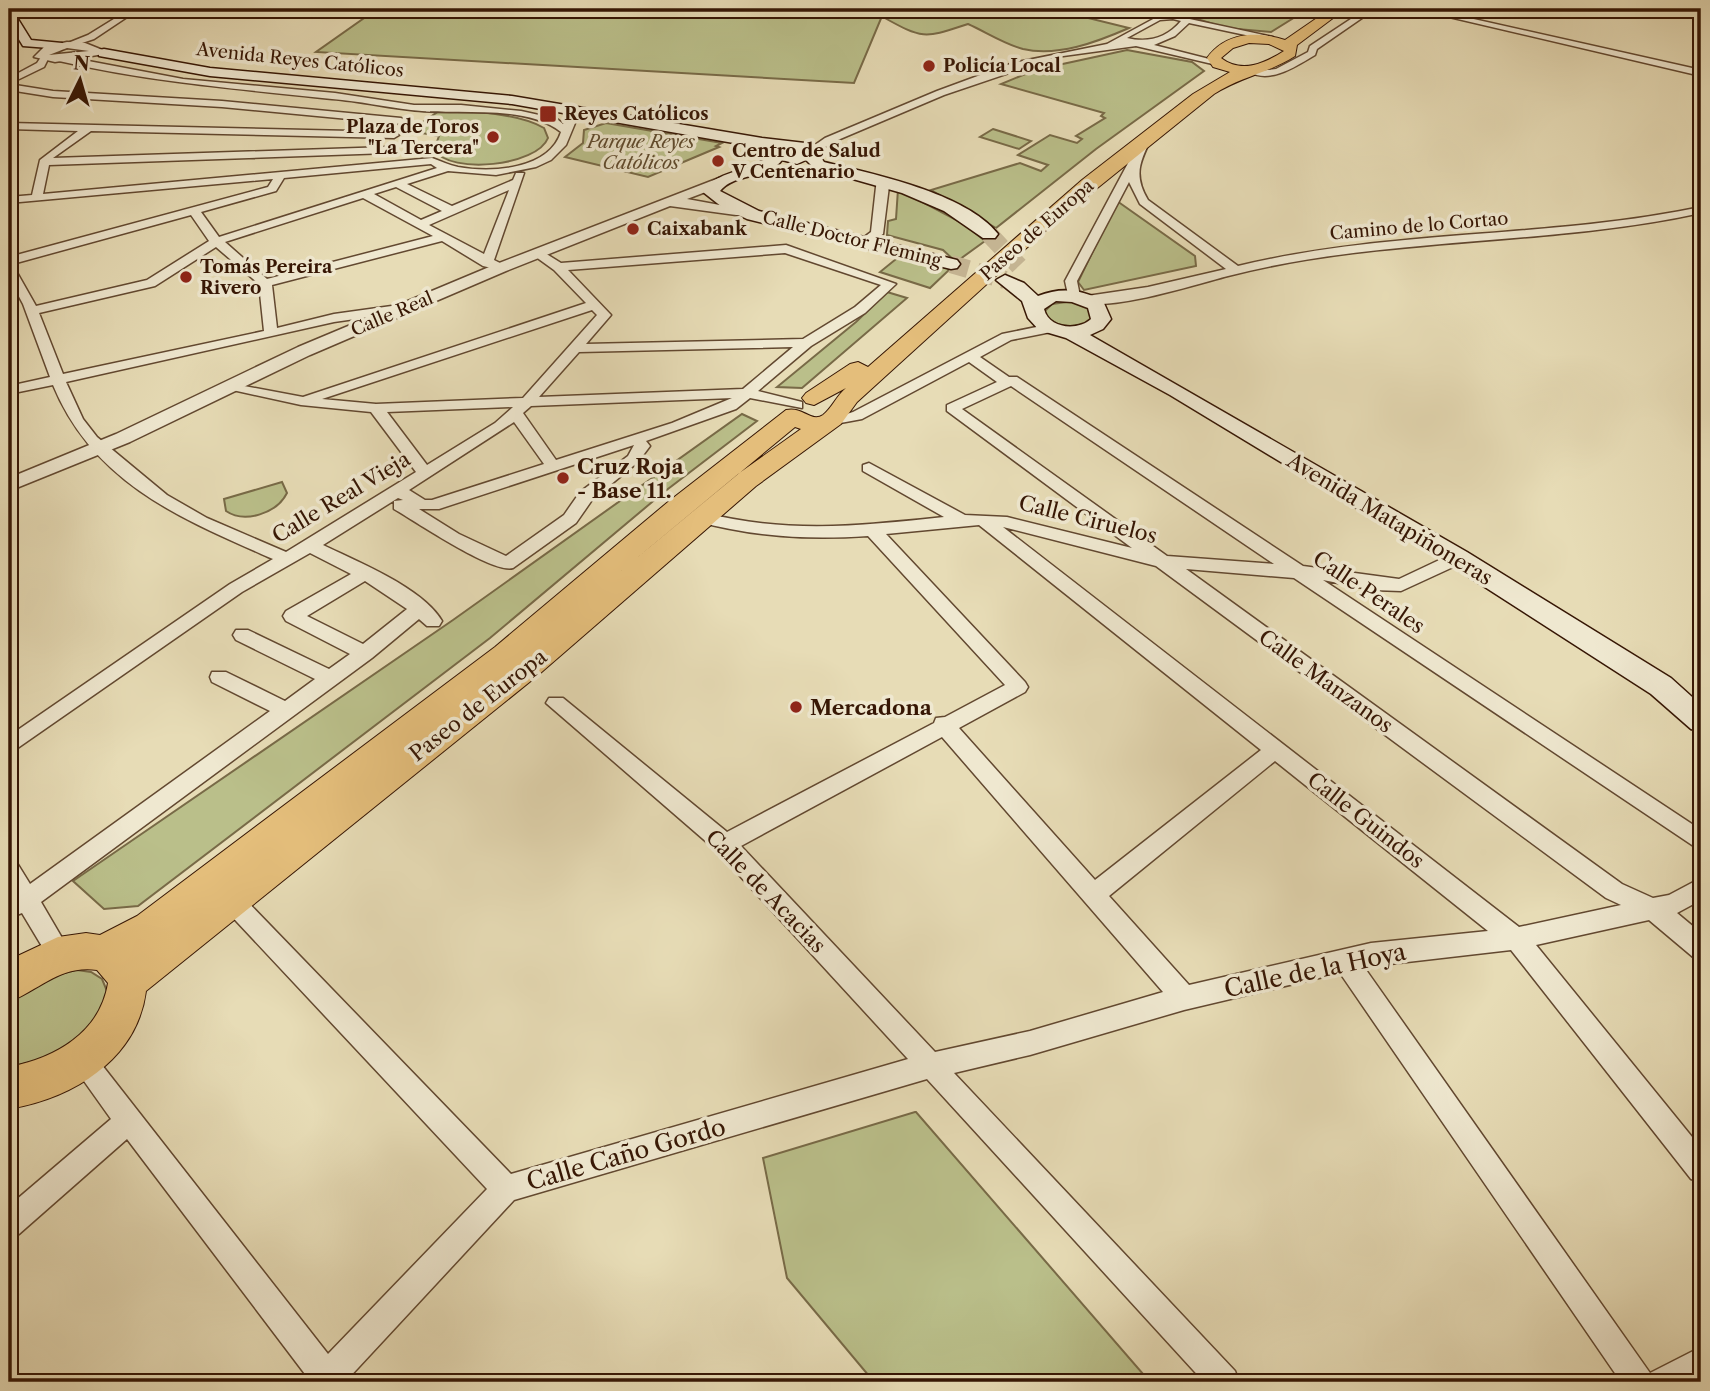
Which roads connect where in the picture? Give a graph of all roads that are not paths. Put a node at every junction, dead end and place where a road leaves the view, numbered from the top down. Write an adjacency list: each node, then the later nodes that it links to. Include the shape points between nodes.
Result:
1 (135, 9): 14 (street)
2 (1179, 9): 8 (street); 9 (street)
3 (1322, 9): 11 (main road)
4 (1338, 9): 16 (main road, via 1295,37)
5 (1371, 9): 19 (street)
6 (1419, 9): 23 (street)
7 (10, 11): 17 (main road, via 27,43)
8 (1159, 18): 9 (street); 10 (street)
9 (1185, 20): 11 (street); 13 (street, via 1184,26 1156,42)
10 (1123, 37): 13 (street); 15 (street)
11 (1259, 37): 16 (main road); 21 (main road, Paseo de Europa, via 1238,41 1214,55)
12 (9, 41): 20 (main road)
13 (1137, 45): 15 (street); 21 (street)
14 (85, 47): 17 (street); 17 (street); 18 (street)
15 (1100, 47): 44 (street, via 1019,63)
16 (1290, 49): 19 (street); 22 (main road, Paseo de Europa, via 1267,68)
17 (62, 50): 20 (street); 25 (street, Avenida Reyes Católicos)
18 (104, 53): 27 (main road, Avenida Reyes Católicos)
19 (1312, 53): 22 (street, via 1278,72)
20 (41, 57): 24 (street, via 41,65)
21 (1219, 65): 22 (main road); 101 (main road, Paseo de Europa, via 1216,74 1132,133 1033,214 852,374)
22 (1251, 72): 42 (main road, Paseo de Europa, via 1232,76)
23 (1701, 73)
24 (9, 81)
25 (183, 82): 27 (street, Avenida Reyes Católicos); 29 (street)
26 (9, 87): 29 (street)
27 (333, 90): 28 (main road, Avenida Reyes Católicos); 30 (street, Avenida Reyes Católicos)
28 (410, 90): 30 (street); 32 (main road, Avenida Reyes Católicos)
29 (153, 100): 33 (street); 36 (street)
30 (372, 101): 31 (street, Avenida Reyes Católicos)
31 (414, 108): 36 (street); 40 (street, Avenida Reyes Católicos, via 521,114 553,121)
32 (571, 109): 34 (main road, Avenida Reyes Católicos); 40 (street, via 573,116)
33 (135, 111)
34 (617, 117): 40 (street, via 583,121); 44 (main road, Avenida Reyes Católicos)
35 (124, 118): 39 (street)
36 (401, 121): 41 (street)
37 (9, 126): 38 (street)
38 (87, 129): 39 (street); 45 (street, via 46,156)
39 (107, 129): 41 (street)
40 (565, 132): 47 (street, via 548,158)
41 (394, 135): 43 (street)
42 (1147, 137): 48 (street); 101 (main road, Paseo de Europa)
43 (388, 150): 45 (street); 46 (street)
44 (794, 150): 51 (main road, Avenida Reyes Católicos, via 819,165); 53 (main road, Calle Real)
45 (44, 162): 56 (street)
46 (386, 165): 49 (street, via 432,161); 50 (street)
47 (524, 166): 49 (street, via 477,172); 52 (street)
48 (1132, 167): 74 (street, via 1135,187 1144,202); 80 (street, via 1071,281)
49 (444, 169): 54 (street)
50 (281, 177): 56 (street); 59 (street, via 272,189)
51 (881, 180): 64 (main road, Avenida Reyes Católicos, via 930,198); 66 (street, via 877,234)
52 (517, 182): 61 (street); 71 (street)
53 (719, 182): 58 (street, Calle Real); 62 (main road, Calle Doctor Fleming, via 711,190 713,195)
54 (396, 183): 55 (street); 61 (street)
55 (363, 193): 63 (street); 67 (street)
56 (37, 196): 57 (street)
57 (9, 200)
58 (664, 205): 62 (street, via 697,204); 68 (street, Calle Real)
59 (194, 210): 67 (street); 69 (street)
60 (1701, 210): 74 (street, Camino de lo Cortao, via 1623,224 1331,250)
61 (452, 211): 63 (street)
62 (753, 215): 66 (main road, Calle Doctor Fleming)
63 (421, 224): 65 (street)
64 (989, 234)
65 (444, 237): 71 (street); 77 (street)
66 (865, 241): 70 (main road, Calle Doctor Fleming)
67 (219, 242): 77 (street); 85 (street, via 151,283)
68 (540, 254): 71 (street, Calle Real); 73 (street)
69 (9, 261)
70 (951, 264)
71 (494, 265): 83 (street, Calle Real)
72 (1018, 266): 80 (main road, Avenida Matapiñoneras, via 1041,288)
73 (558, 267): 82 (street); 89 (street, via 791,250 890,284 860,310)
74 (1233, 268): 78 (street, Camino de lo Cortao)
75 (9, 269): 79 (street)
76 (1005, 280): 84 (main road, via 1023,291)
77 (265, 283): 88 (street)
78 (1142, 291): 80 (street, Camino de lo Cortao); 86 (street, Camino de lo Cortao, via 1119,299)
79 (26, 295): 81 (street); 85 (street)
80 (1074, 297): 84 (main road, via 1041,300); 86 (main road, Avenida Matapiñoneras, via 1099,308)
81 (9, 298)
82 (593, 305): 90 (street, Calle Real Vieja, via 604,315); 97 (street)
83 (406, 308): 88 (street); 94 (street, Calle Real)
84 (1034, 308): 87 (main road, via 1037,318)
85 (31, 310): 92 (street)
86 (1101, 319): 87 (main road, via 1091,329); 126 (main road, Avenida Matapiñoneras, via 1118,342)
87 (1060, 330): 91 (street, via 1015,334); 116 (main road, Avenida Matapiñoneras, via 1153,377)
88 (271, 333): 92 (street)
89 (806, 343): 90 (street); 96 (street)
90 (575, 348): 98 (street, Calle Real Vieja)
91 (970, 356): 93 (street, Calle Perales); 101 (street, via 857,416)
92 (58, 380): 95 (street); 104 (street, via 76,420)
93 (1009, 381): 100 (street); 119 (street, Calle Perales)
94 (233, 386): 97 (street); 104 (street, Calle Real)
95 (9, 390)
96 (747, 393): 98 (street); 101 (street); 103 (street, via 731,406)
97 (301, 401): 99 (street)
98 (528, 401): 99 (street); 102 (street, Calle Real Vieja)
99 (376, 408): 107 (street)
100 (952, 408): 117 (street, Calle Manzanos)
101 (817, 412): 111 (main road, Paseo de Europa, via 809,431); 145 (main road, Paseo de Europa, via 677,508 506,655 150,928)
102 (515, 413): 105 (street); 107 (street, Calle Real Vieja)
103 (637, 439): 105 (street); 110 (street, via 642,446 633,459 586,496 570,519 508,564 453,538)
104 (99, 447): 108 (street, Calle Real); 115 (street, via 172,507 231,538)
105 (553, 466): 110 (street)
106 (869, 468): 112 (street)
107 (425, 473): 109 (street, Calle Real Vieja)
108 (9, 485)
109 (393, 493): 110 (street); 114 (street, Calle Real Vieja)
110 (423, 511)
111 (702, 517): 113 (street, Calle Ciruelos, via 731,528 781,534); 138 (main road, Paseo de Europa, via 535,660)
112 (973, 520): 113 (street, Calle Ciruelos); 117 (street, Calle Ciruelos, via 1007,522); 132 (street, Calle Guindos)
113 (871, 528): 130 (street, via 1018,687)
114 (310, 546): 115 (street, Calle Real Vieja); 118 (street)
115 (285, 558): 131 (street, Calle Real Vieja, via 159,640)
116 (1458, 558): 119 (street, Calle Ciruelos, via 1401,585); 129 (main road, Avenida Matapiñoneras, via 1661,686)
117 (1165, 562): 119 (street, Calle Ciruelos); 140 (street, Calle Manzanos, via 1614,891)
118 (366, 573): 120 (street); 123 (street, via 292,616)
119 (1300, 573): 133 (street, Calle Perales)
120 (418, 605): 121 (street); 123 (street)
121 (433, 621)
122 (242, 635): 125 (street)
123 (365, 653): 125 (street)
124 (219, 677): 128 (street)
125 (330, 678): 128 (street)
126 (1701, 698)
127 (556, 704): 134 (street, Calle de Acacias)
128 (286, 710): 139 (street)
129 (1701, 721)
130 (943, 724): 134 (street); 137 (street)
131 (9, 747)
132 (1276, 749): 137 (street); 141 (street, Calle Guindos)
133 (1701, 842)
134 (725, 844): 149 (street, Calle de Acacias)
135 (9, 870): 139 (street)
136 (1701, 888): 140 (street, Calle de la Hoya, via 1673,904)
137 (1094, 894): 147 (street)
138 (230, 899): 145 (main road, Paseo de Europa); 153 (street, Calle Caño Gordo)
139 (18, 903): 143 (street)
140 (1653, 908): 141 (street, Calle de la Hoya); 142 (street, Calle Manzanos, via 1675,922)
141 (1516, 939): 144 (street, Calle de la Hoya); 152 (street, Calle Guindos)
142 (1701, 950)
143 (60, 955): 145 (main road); 146 (main road)
144 (1345, 960): 147 (street, Calle de la Hoya); 158 (street)
145 (116, 967): 148 (main road, via 124,1003 114,1026)
146 (9, 983)
147 (1184, 998): 149 (street, Calle de la Hoya, via 1030,1043)
148 (82, 1060): 150 (main road, via 51,1078); 151 (street)
149 (929, 1066): 153 (street, Calle Caño Gordo); 157 (street, Calle de Acacias)
150 (9, 1087)
151 (128, 1121): 154 (street); 156 (street)
152 (1701, 1169)
153 (506, 1189): 156 (street)
154 (9, 1224)
155 (1701, 1362): 159 (street)
156 (326, 1381)
157 (1224, 1382)
158 (1639, 1382)
159 (1662, 1382)

